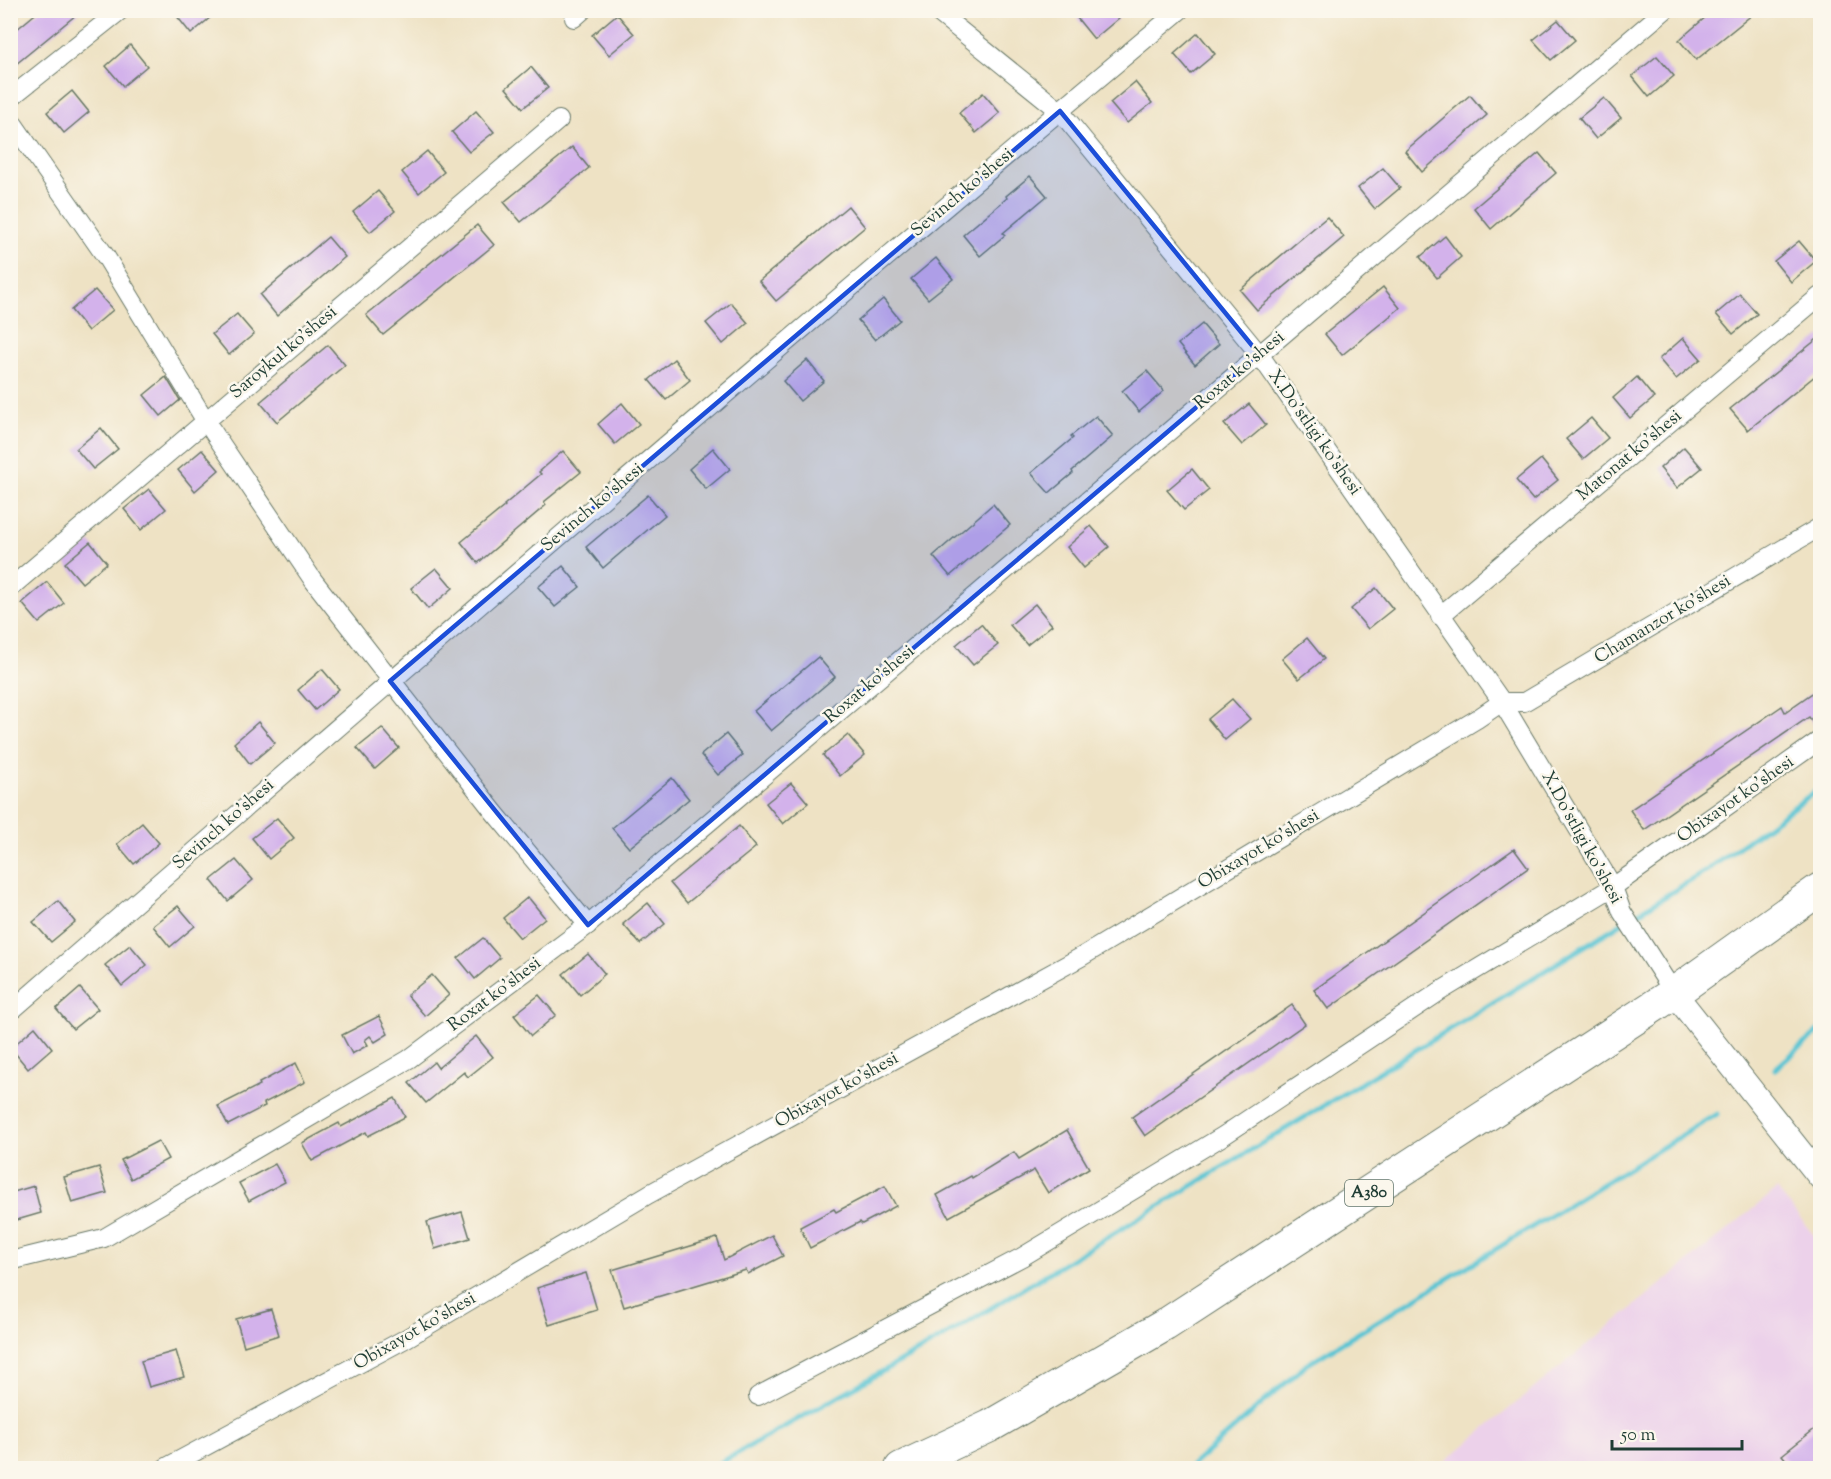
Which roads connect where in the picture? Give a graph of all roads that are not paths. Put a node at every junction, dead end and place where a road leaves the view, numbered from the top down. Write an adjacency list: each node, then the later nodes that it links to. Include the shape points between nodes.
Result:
1 (121, 10): 5 (street)
2 (935, 10): 6 (street, X.Do'stligi ko'shesi)
3 (1180, 10): 6 (street, Sevinch ko'shesi)
4 (1665, 10): 10 (street, Roxat ko'shesi)
5 (10, 98)
6 (1060, 111): 10 (street, X.Do'stligi ko'shesi); 15 (street, Sevinch ko'shesi)
7 (10, 119): 11 (street, via 106,257)
8 (559, 120): 11 (street, Saroykul ko'shesi)
9 (1821, 296): 14 (street, Matonat ko'shesi)
10 (1259, 354): 14 (street, X.Do'stligi ko'shesi); 20 (street, Roxat ko'shesi)
11 (206, 420): 13 (street, Saroykul ko'shesi); 15 (street, via 313,580)
12 (1821, 527): 16 (street, Chamanzor ko'shesi, via 1524,702)
13 (10, 588)
14 (1440, 616): 16 (street, X.Do'stligi ko'shesi)
15 (390, 681): 20 (street); 22 (street, Sevinch ko'shesi)
16 (1502, 702): 18 (street, X.Do'stligi ko'shesi); 26 (street, Obixayot ko'shesi, via 1081,957 649,1194 405,1339)
17 (1821, 740): 18 (street, Obixayot ko'shesi)
18 (1613, 887): 21 (street, X.Do'stligi ko'shesi, via 1622,912); 25 (street, Obixayot ko'shesi, via 1439,992 1223,1136 1081,1222)
19 (1821, 889): 21 (highway, A380)
20 (588, 925): 24 (street, Roxat ko'shesi, via 409,1059 104,1238)
21 (1674, 993): 23 (street); 27 (highway, A380, via 1165,1325 990,1426)
22 (10, 1012)
23 (1821, 1177)
24 (10, 1261)
25 (758, 1396)
26 (165, 1468)
27 (901, 1468)

